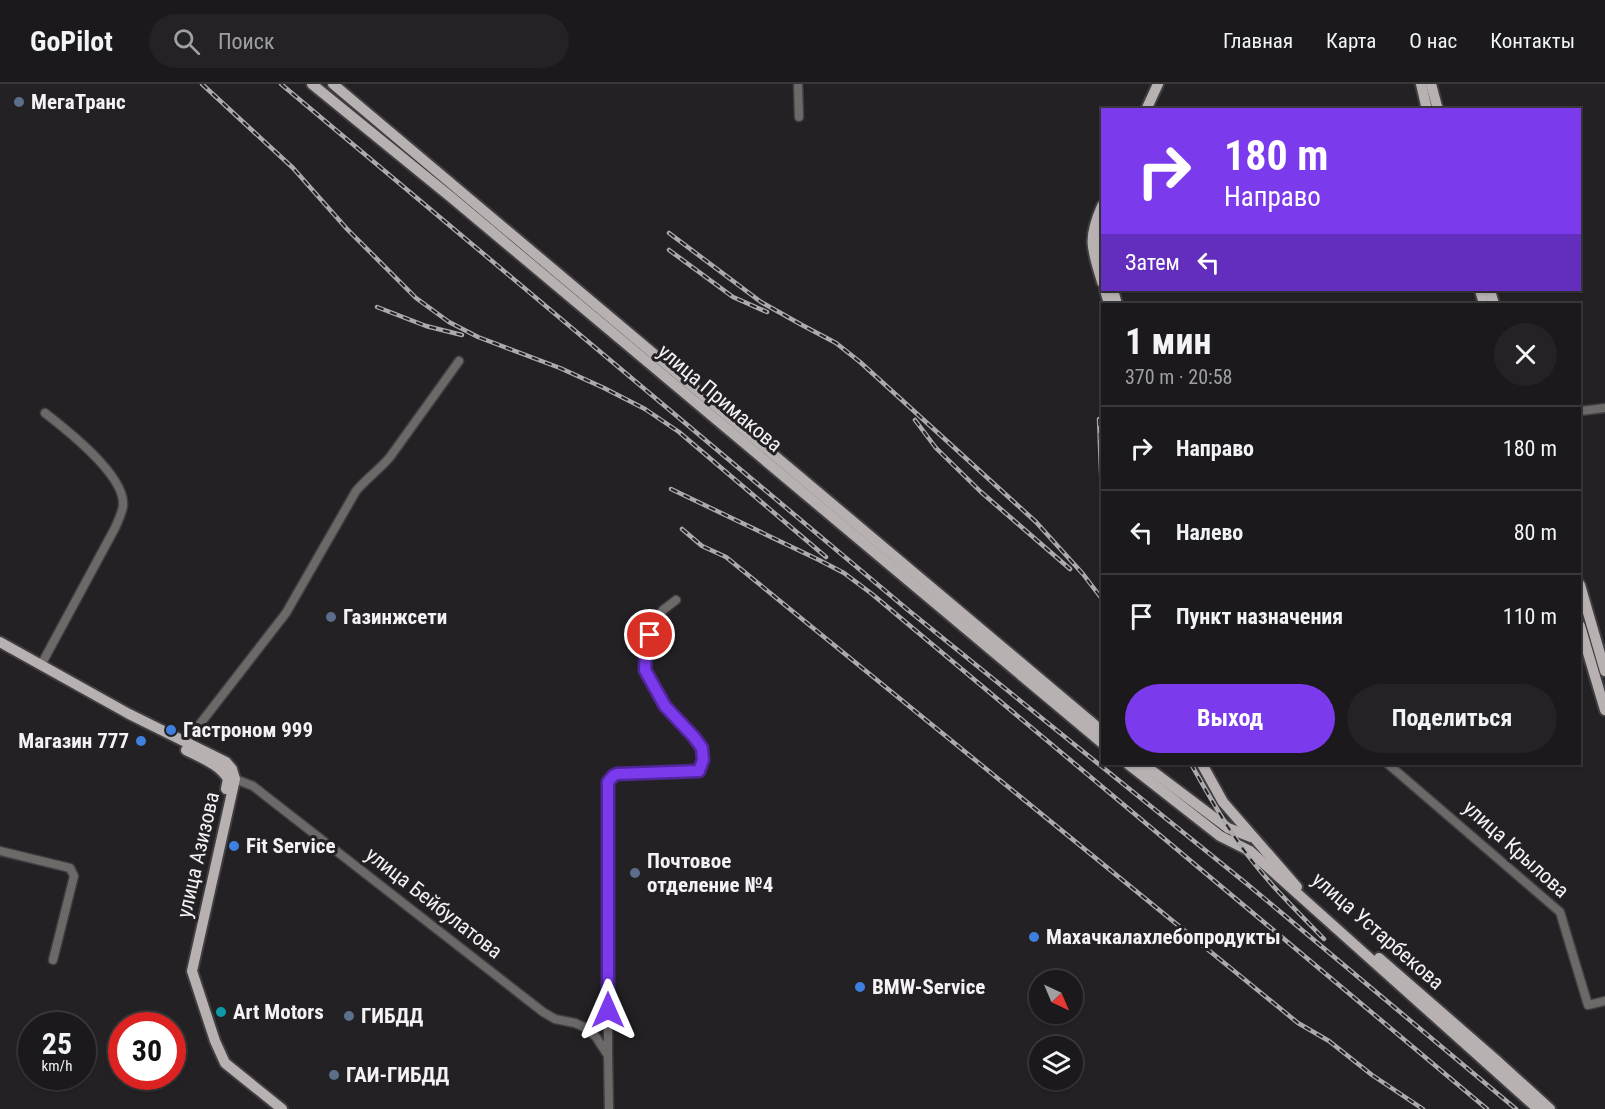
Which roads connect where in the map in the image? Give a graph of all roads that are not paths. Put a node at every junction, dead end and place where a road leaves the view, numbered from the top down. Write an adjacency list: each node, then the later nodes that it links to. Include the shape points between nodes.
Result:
1 (312, 84): 28 (main road, улица Примакова)
2 (333, 84): 27 (main road, улица Примакова)
3 (798, 84): 10 (street)
4 (1160, 84): 7 (main road)
5 (1421, 84): 8 (main road)
6 (1431, 84): 9 (main road)
7 (1149, 108)
8 (1427, 108)
9 (1437, 108)
10 (799, 117)
11 (1101, 208): 14 (main road, via 1093,226 1092,248)
12 (1101, 227): 13 (main road)
13 (1101, 251)
14 (1101, 279)
15 (459, 361): 29 (street, via 390,457 356,491 286,613)
16 (1605, 408): 17 (street)
17 (1581, 411)
18 (45, 413): 24 (street, via 99,459 117,485 123,506 116,528)
19 (1581, 588): 25 (main road)
20 (676, 600): 42 (street, via 654,623 646,647 645,670 665,706 702,748 703,760 699,771 617,774 607,786)
21 (1581, 629): 26 (main road)
22 (0, 642): 24 (main road, улица Азизова)
23 (0, 651): 43 (main road, улица Азизова, via 224,772 228,779 187,970 217,1060)
24 (40, 665): 29 (main road, улица Азизова)
25 (1605, 671)
26 (1605, 710)
27 (1101, 730)
28 (1101, 741)
29 (186, 742): 35 (main road, улица Азизова, via 226,762)
30 (1129, 765): 38 (main road, via 1220,836)
31 (1144, 765): 36 (main road)
32 (1197, 765): 36 (main road)
33 (1203, 765): 37 (main road, улица Устарбекова, via 1223,802)
34 (1389, 765): 41 (street, улица Крылова, via 1560,912 1588,1005)
35 (235, 779): 42 (street, улица Бейбулатова, via 267,796 543,1012 588,1030); 44 (main road, улица Азизова, via 192,971 225,1063)
36 (1229, 826): 37 (main road); 38 (main road)
37 (1254, 838): 38 (main road); 47 (main road, улица Устарбекова, via 1298,887)
38 (1243, 849): 46 (main road)
39 (0, 851): 40 (street, via 72,871)
40 (53, 960)
41 (1605, 1001)
42 (608, 1054): 45 (street)
43 (273, 1109)
44 (282, 1109)
45 (609, 1109)
46 (1538, 1109)
47 (1550, 1109)

